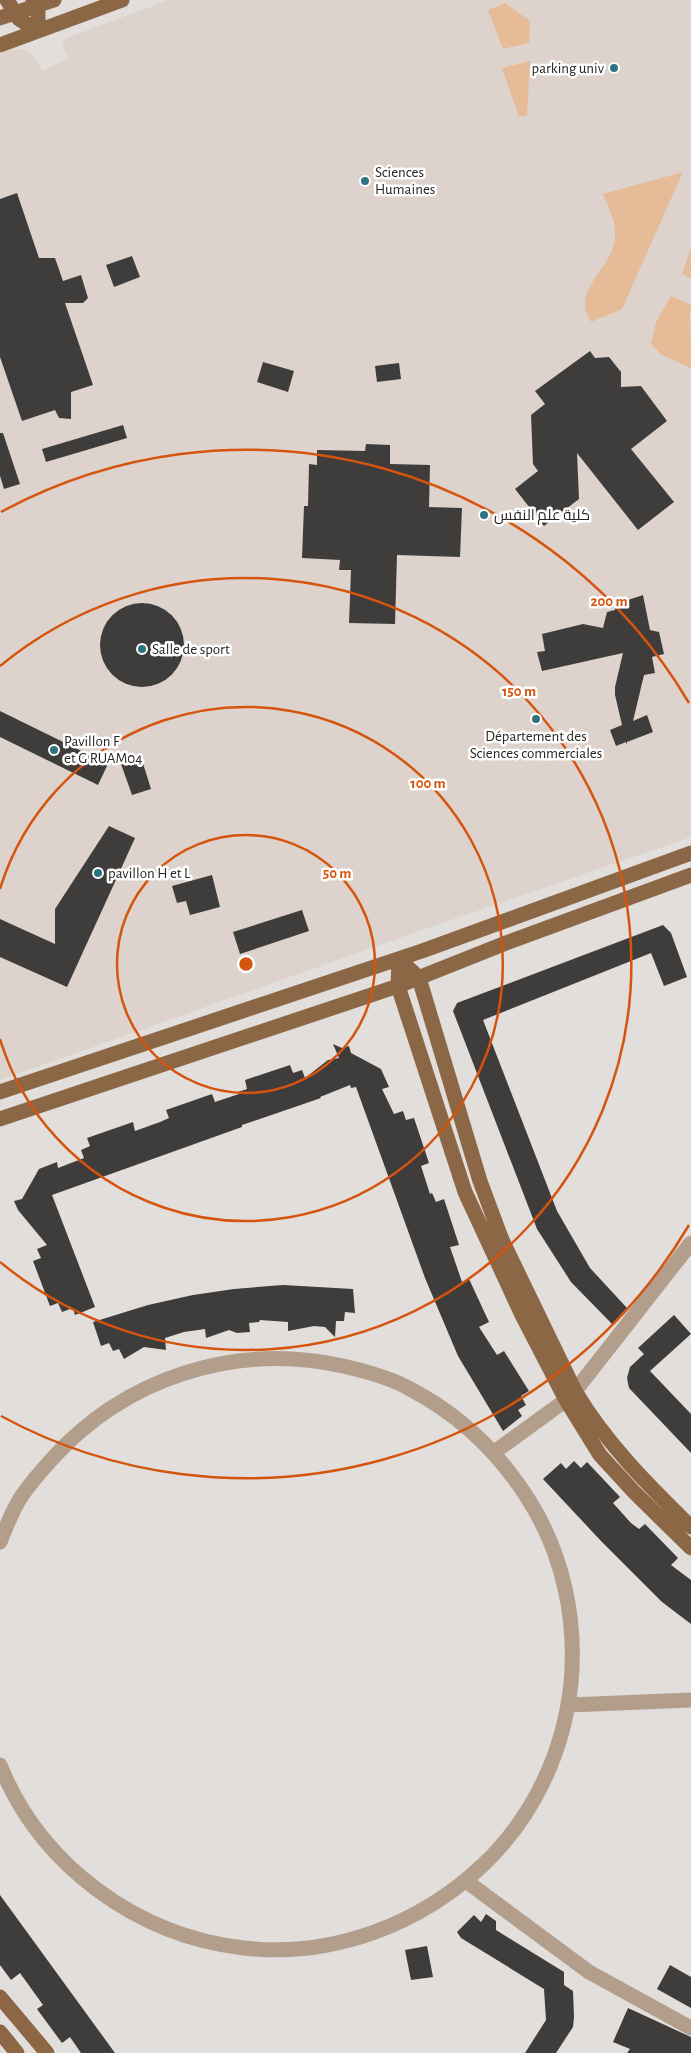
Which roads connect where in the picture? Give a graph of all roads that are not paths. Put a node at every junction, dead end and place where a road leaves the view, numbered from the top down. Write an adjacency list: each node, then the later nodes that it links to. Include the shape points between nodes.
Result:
1 (54, 0): 3 (main road)
2 (122, 0): 5 (main road)
3 (35, 3): 4 (main road); 5 (main road)
4 (7, 10): 5 (main road)
5 (38, 31): 6 (main road)
6 (0, 45)
7 (691, 853): 9 (main road)
8 (691, 875): 10 (main road)
9 (399, 959): 10 (main road); 11 (main road); 12 (main road)
10 (419, 978): 11 (main road); 15 (main road, via 480,1181 502,1240)
11 (398, 986): 13 (main road); 15 (main road, via 465,1192 522,1315)
12 (0, 1092)
13 (0, 1119)
14 (691, 1243): 15 (street)
15 (571, 1396): 16 (street); 17 (main road, via 584,1406 632,1469); 19 (main road, via 600,1455)
16 (494, 1453): 18 (street, via 465,1425 410,1388 360,1370 322,1361 282,1358 204,1366 166,1378 130,1395 67,1442 21,1498); 21 (street, via 533,1508 554,1552 566,1589 572,1627 573,1666)
17 (691, 1527)
18 (0, 1542)
19 (691, 1548)
20 (691, 1700): 21 (street)
21 (568, 1705): 23 (street, via 558,1745 543,1784 522,1820)
22 (0, 1765): 23 (street, via 20,1805 42,1838 69,1867 132,1914 206,1942 284,1950 353,1940 399,1923)
23 (466, 1881): 25 (street, via 589,1972)
24 (0, 1997): 28 (main road)
25 (691, 2028)
26 (0, 2032): 27 (main road)
27 (17, 2053)
28 (47, 2053)

